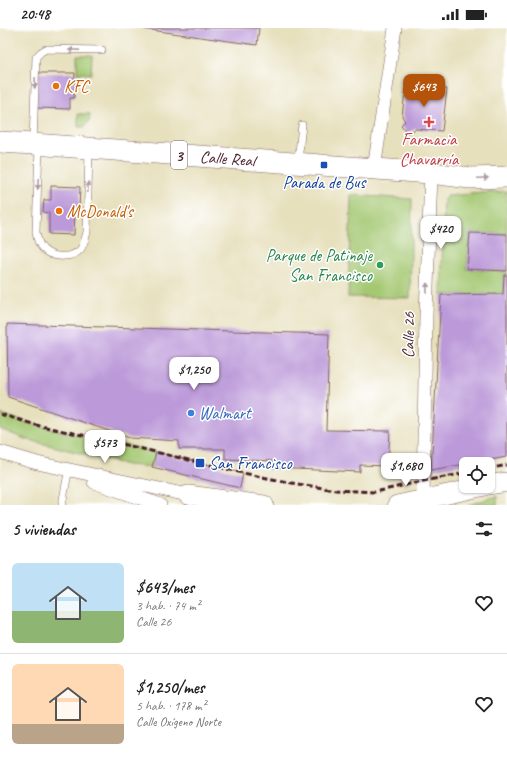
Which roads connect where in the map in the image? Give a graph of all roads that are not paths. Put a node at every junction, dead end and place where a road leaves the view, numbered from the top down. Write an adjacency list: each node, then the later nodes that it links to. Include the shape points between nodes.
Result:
1 (394, 28): 9 (street)
2 (102, 50): 5 (lane, one-way to 5, via 46,49 36,57)
3 (302, 125): 7 (lane)
4 (0, 142): 5 (main road, Calle Real / 3)
5 (36, 144): 6 (main road, Calle Real / 3); 6 (lane, one-way to 6, via 38,242 51,254 61,256 79,251 84,244 87,232)
6 (89, 148): 7 (main road, Calle Real / 3)
7 (298, 163): 9 (main road, Calle Real / 3)
8 (507, 163): 10 (main road, Calle Real / 3, via 469,165)
9 (374, 169): 10 (main road, Calle Real / 3)
10 (431, 173): 11 (main road, Calle Real / 3, one-way to 11, via 470,178); 19 (street, Calle 26, one-way to 10, via 426,327)
11 (507, 177)
12 (0, 452): 13 (street)
13 (44, 464): 14 (street); 18 (street)
14 (68, 473): 20 (lane); 21 (street)
15 (507, 482): 16 (main road)
16 (495, 484)
17 (459, 492): 19 (main road)
18 (188, 495): 22 (street); 23 (main road)
19 (416, 502): 24 (main road)
20 (62, 505)
21 (160, 505)
22 (209, 505)
23 (264, 505)
24 (397, 505)

